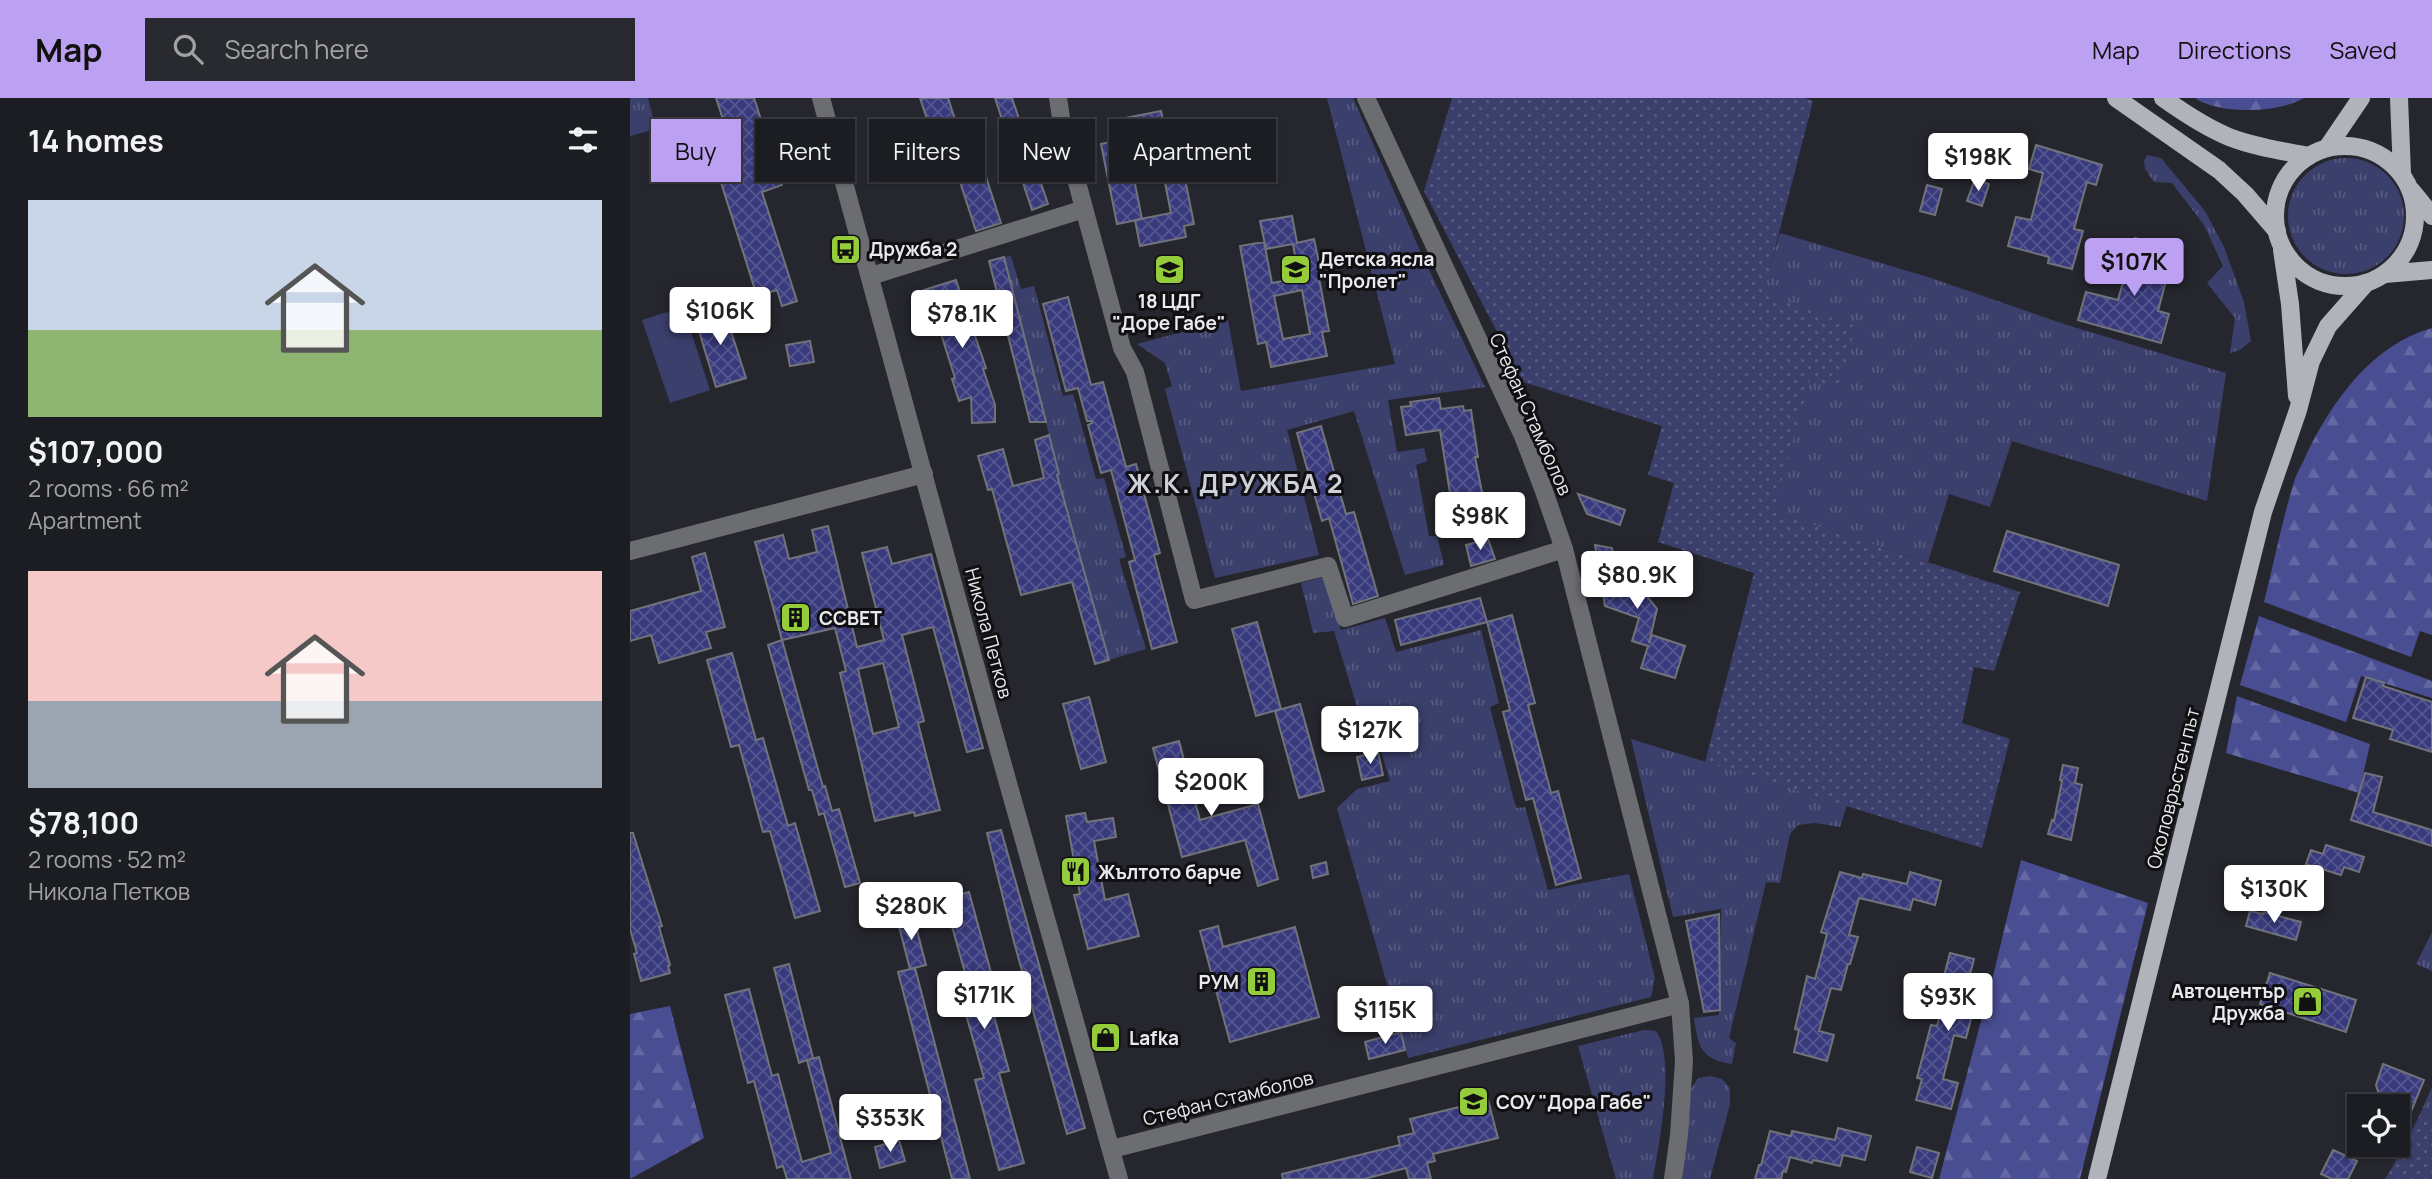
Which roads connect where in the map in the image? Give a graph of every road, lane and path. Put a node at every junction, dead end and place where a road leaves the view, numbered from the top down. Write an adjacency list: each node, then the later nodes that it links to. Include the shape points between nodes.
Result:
1 (821, 98): 16 (street, Никола Петков)
2 (1058, 98): 11 (street)
3 (1366, 98): 20 (street, Стефан Стамболов, via 1523,436)
4 (2116, 98): 13 (main road, via 2219,170)
5 (2163, 98): 9 (main road, via 2230,138)
6 (2361, 98): 8 (main road)
7 (2399, 98): 10 (main road)
8 (2327, 148): 9 (main road); 10 (main road, via 2366,149 2389,161)
9 (2309, 156): 13 (main road, via 2281,188 2275,216)
10 (2405, 181): 12 (main road); 15 (main road, via 2414,203 2413,235)
11 (1084, 209): 16 (street); 20 (street, via 1122,348 1135,372 1194,600 1328,566 1345,618)
12 (2432, 216)
13 (2279, 237): 17 (main road, via 2293,262 2310,276 2337,285); 18 (main road, Околовръстен път, via 2290,304)
14 (2432, 270): 15 (main road)
15 (2385, 274): 17 (main road)
16 (871, 276): 19 (street, Никола Петков)
17 (2366, 282): 18 (main road, Околовръстен път, via 2328,326 2311,361)
18 (2298, 410): 26 (main road, Околовръстен път, via 2263,512)
19 (924, 474): 21 (street); 23 (street, Никола Петков)
20 (1564, 549): 22 (street, Стефан Стамболов)
21 (630, 551)
22 (1680, 1004): 23 (street, Стефан Стамболов); 25 (street, Стефан Стамболов, via 1684,1061)
23 (1112, 1149): 24 (street, Никола Петков)
24 (1119, 1179)
25 (1673, 1179)
26 (2097, 1179)

